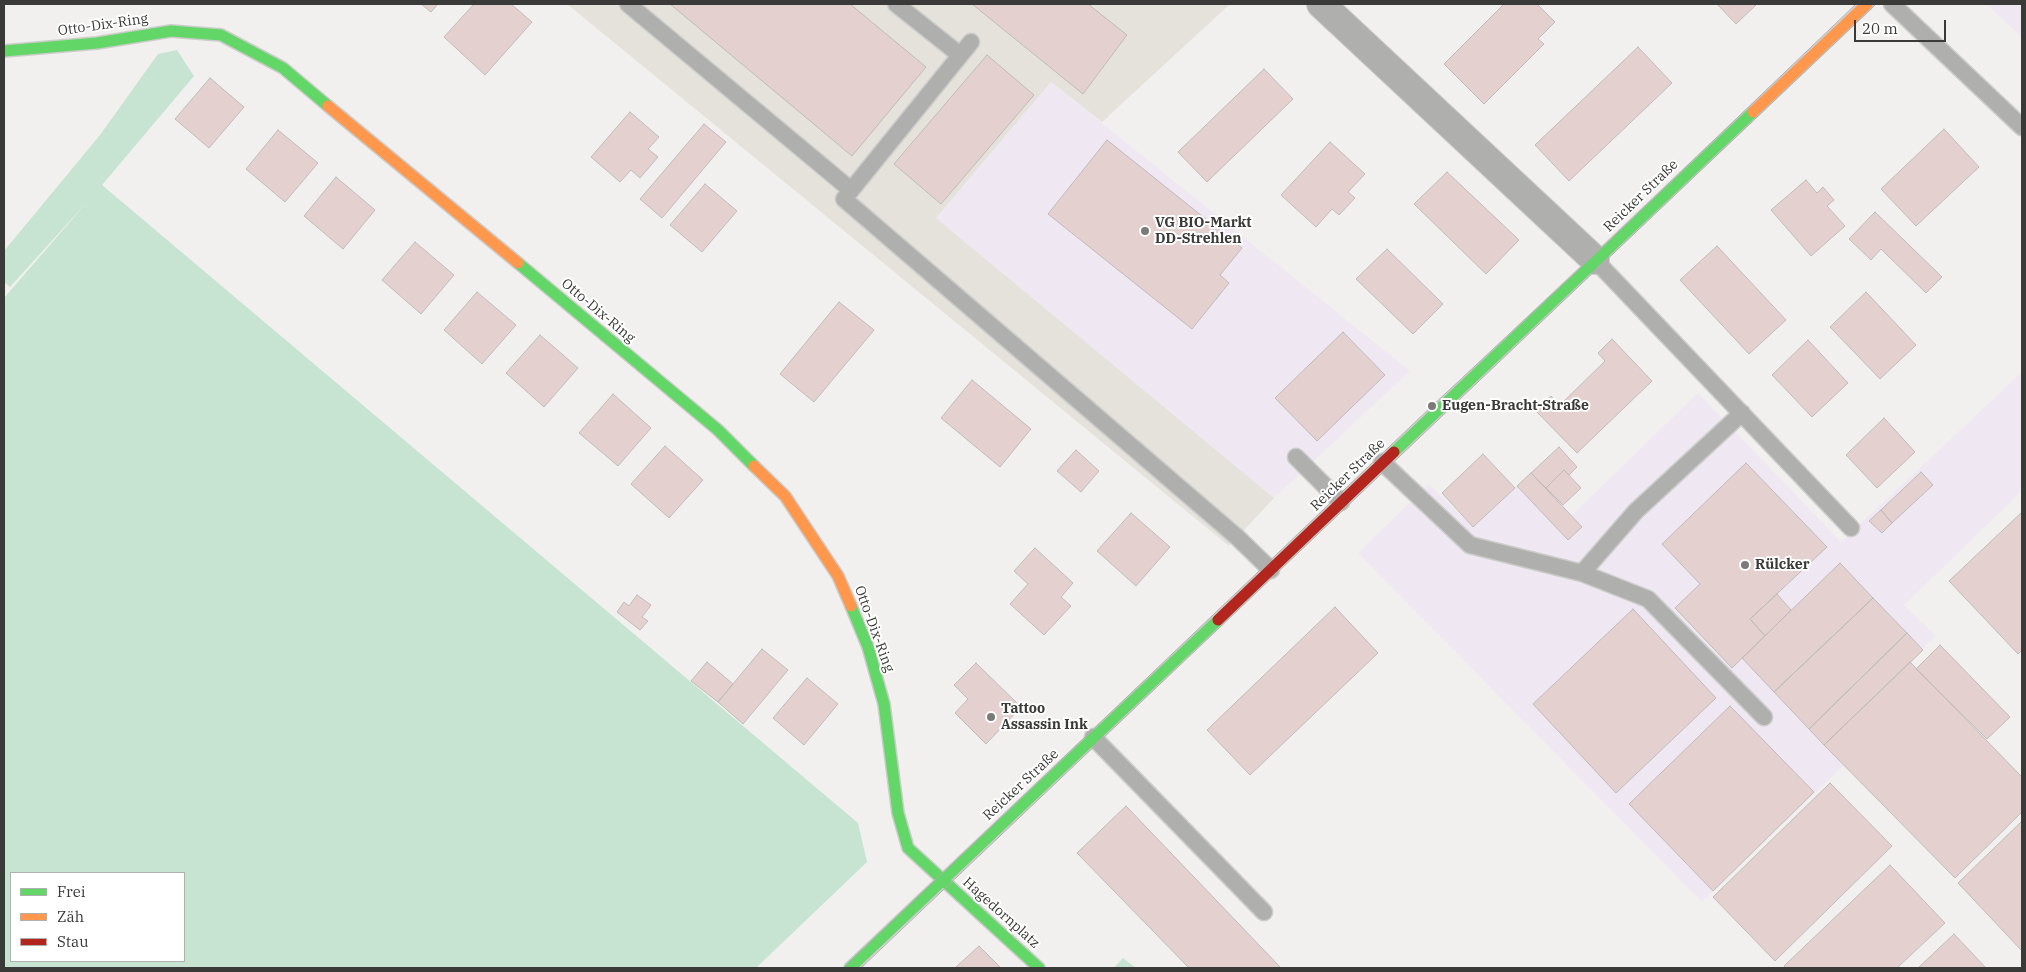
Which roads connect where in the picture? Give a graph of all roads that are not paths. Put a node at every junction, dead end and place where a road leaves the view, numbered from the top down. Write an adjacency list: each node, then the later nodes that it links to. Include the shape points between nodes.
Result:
1 (628, 4): 10 (lane)
2 (896, 4): 8 (lane)
3 (1321, 4): 11 (street)
4 (1867, 4): 11 (street, Reicker Straße)
5 (1892, 4): 9 (lane)
6 (970, 42): 8 (lane)
7 (4, 50): 21 (street, Otto-Dix-Ring, via 97,43 172,30 221,35 254,51 283,68 718,430 785,496 838,576 868,647 884,704 898,813 908,848)
8 (960, 55): 10 (lane)
9 (2022, 127)
10 (852, 190): 17 (lane, via 844,199 1229,530)
11 (1596, 260): 12 (lane); 14 (street, Reicker Straße)
12 (1742, 413): 16 (lane); 18 (lane, via 1636,511)
13 (1296, 457): 15 (lane)
14 (1382, 462): 15 (street, Reicker Straße); 18 (lane, via 1470,545)
15 (1341, 502): 17 (street, Reicker Straße)
16 (1851, 528)
17 (1271, 570): 20 (street, Reicker Straße)
18 (1582, 573): 19 (lane, via 1648,598)
19 (1764, 717)
20 (1093, 737): 21 (street, Reicker Straße); 22 (lane)
21 (942, 880): 23 (street, Reicker Straße); 24 (street, Hagedornplatz)
22 (1264, 912)
23 (850, 968)
24 (1039, 968)

